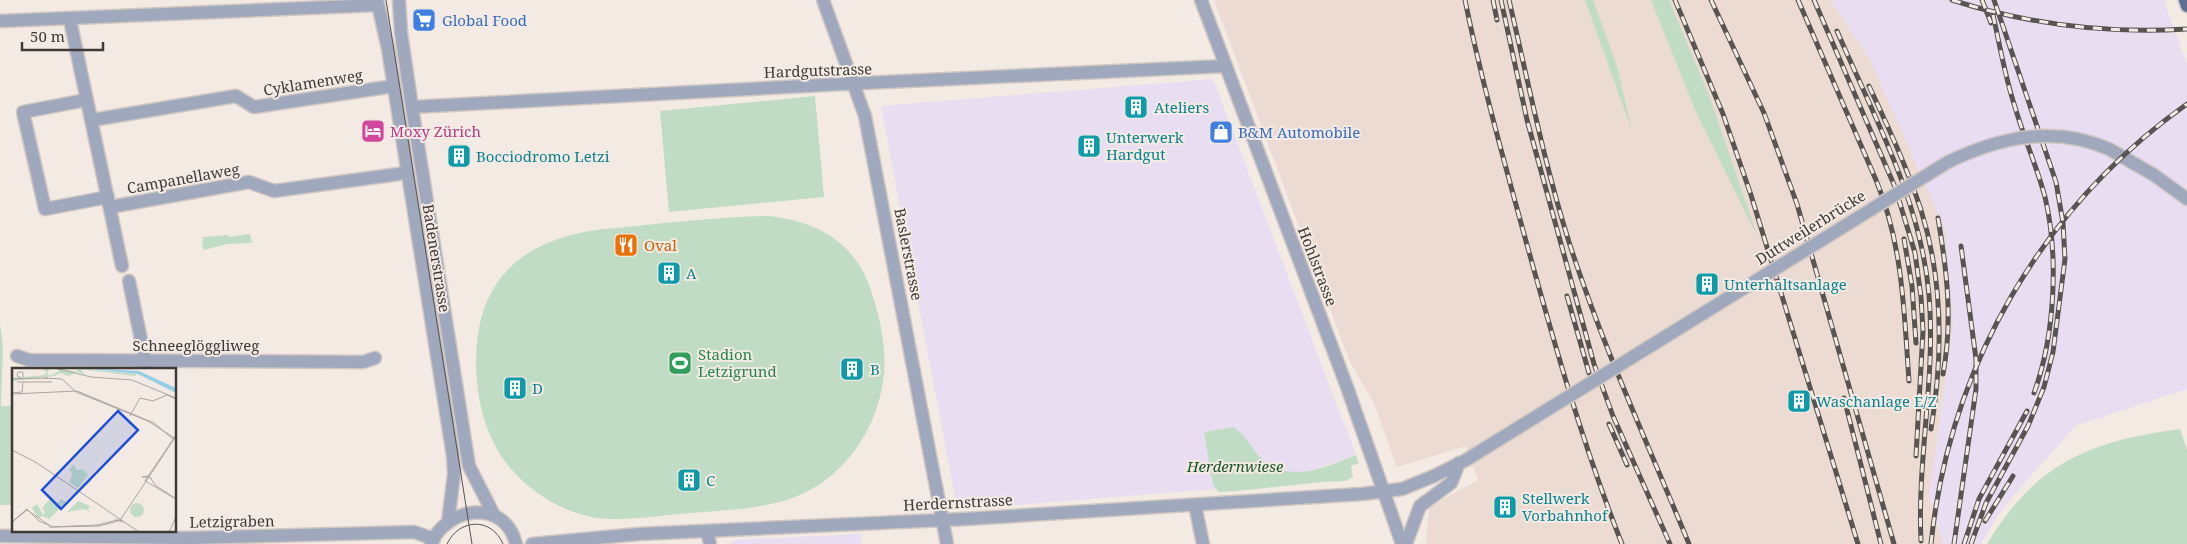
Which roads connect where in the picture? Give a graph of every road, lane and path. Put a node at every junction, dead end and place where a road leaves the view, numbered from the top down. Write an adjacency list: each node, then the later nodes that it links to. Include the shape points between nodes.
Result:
1 (399, 0): 14 (street, Badenerstrasse)
2 (823, 0): 11 (street, Baslerstrasse)
3 (1201, 0): 10 (street, Hohlstrasse)
4 (2185, 0): 7 (main road)
5 (377, 2): 6 (street); 12 (street, Badenerstrasse)
6 (225, 6): 8 (street)
7 (2187, 6)
8 (70, 20): 9 (street); 13 (street)
9 (0, 21)
10 (1226, 66): 11 (street, Hardgutstrasse); 25 (street, Hohlstrasse)
11 (855, 84): 14 (street, Hardgutstrasse); 28 (street, Baslerstrasse, via 865,116)
12 (394, 86): 15 (street, Cyklamenweg, via 254,107 236,96); 16 (street, Badenerstrasse)
13 (86, 100): 15 (street); 18 (street, Campanellaweg, via 24,112 45,209)
14 (412, 107): 27 (street, Badenerstrasse, via 469,466)
15 (92, 120): 18 (street)
16 (407, 171): 18 (street, Campanellaweg, via 296,190 274,191 250,182); 29 (street, Badenerstrasse, via 452,456 453,482)
17 (2187, 199): 24 (street, Duttweilerbrücke, bridge, via 2134,162 2089,141 2049,135 2008,139 1988,145 1924,176)
18 (109, 202): 19 (street)
19 (122, 266)
20 (129, 281): 23 (street)
21 (17, 356): 23 (street, Schneeglöggliweg, via 30,360)
22 (375, 358): 23 (street, Schneeglöggliweg, via 363,362)
23 (147, 365)
24 (1462, 462): 25 (street, Duttweilerbrücke, via 1402,489); 39 (street, via 1451,483 1420,506)
25 (1385, 491): 26 (street, Herdernstrasse); 39 (street, Hohlstrasse)
26 (1195, 505): 28 (street, Herdernstrasse); 38 (street)
27 (494, 515): 29 (street, via 471,512); 34 (street, Badenerstrasse, via 509,527)
28 (943, 520): 30 (street, Herdernstrasse); 37 (street, Baslerstrasse)
29 (448, 522): 33 (street)
30 (707, 531): 35 (street, Herdernstrasse); 36 (street)
31 (171, 534): 32 (street, Letzigraben); 33 (street, Letzigraben, via 414,532)
32 (0, 536)
33 (432, 542)
34 (516, 544)
35 (532, 544)
36 (710, 544)
37 (947, 544)
38 (1203, 544)
39 (1404, 544)

